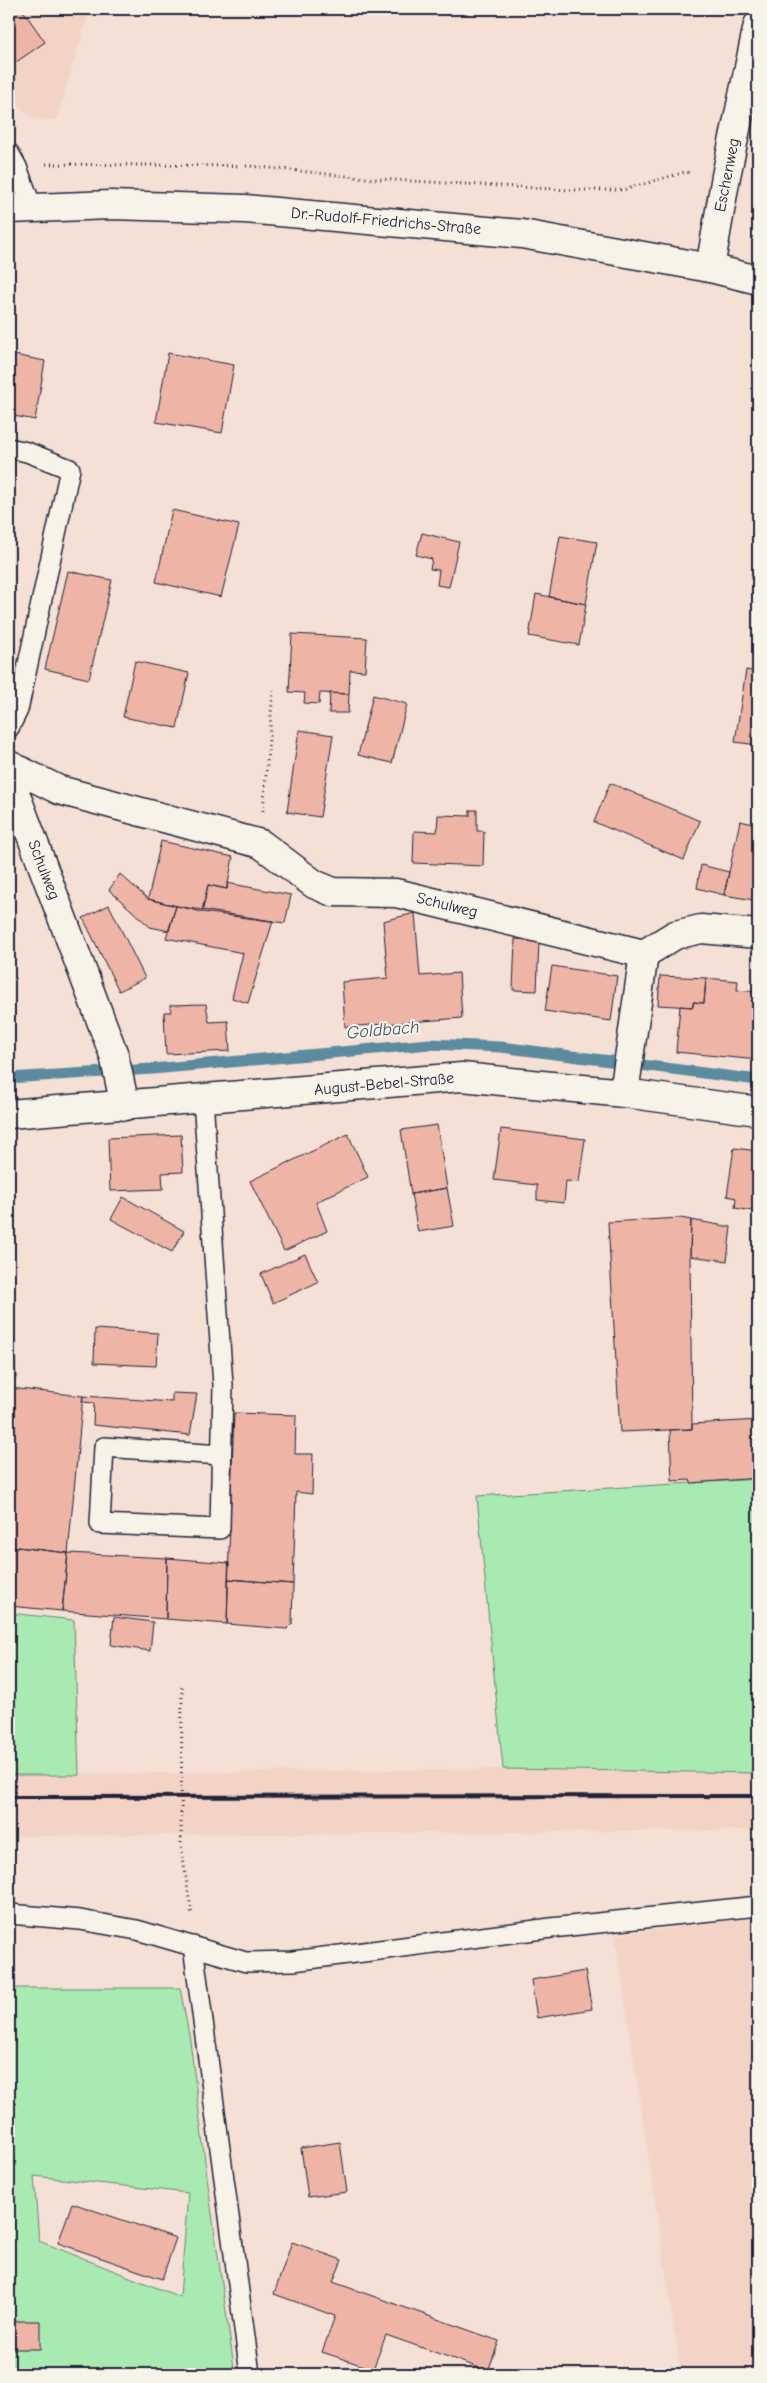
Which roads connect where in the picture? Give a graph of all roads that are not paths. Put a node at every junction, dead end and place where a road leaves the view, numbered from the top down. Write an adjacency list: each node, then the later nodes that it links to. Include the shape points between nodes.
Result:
1 (758, 25): 4 (street, Eschenweg)
2 (13, 160): 3 (lane)
3 (20, 208): 4 (street, Dr.-Rudolf-Friedrichs-Straße, via 245,209 522,234)
4 (710, 268): 5 (street, Dr.-Rudolf-Friedrichs-Straße)
5 (758, 280)
6 (9, 448): 7 (lane, via 70,469 18,710)
7 (9, 728)
8 (9, 765): 11 (street, Schulweg, via 59,790 260,844 314,884 333,892 396,893)
9 (9, 777): 14 (street, Schulweg, via 114,1055)
10 (758, 934): 11 (street, via 701,929 675,935)
11 (644, 954): 12 (street)
12 (624, 1093): 13 (street, August-Bebel-Straße, via 462,1077); 15 (street, August-Bebel-Straße)
13 (203, 1099): 14 (street, August-Bebel-Straße); 17 (lane, via 223,1385)
14 (125, 1106): 16 (street, August-Bebel-Straße)
15 (758, 1111)
16 (9, 1114)
17 (221, 1455): 17 (lane, via 104,1447 100,1524 220,1529)
18 (758, 1906): 20 (lane, via 293,1961 246,1962)
19 (9, 1914): 20 (lane, via 80,1920 137,1930)
20 (193, 1946): 21 (lane)
21 (250, 2374)

